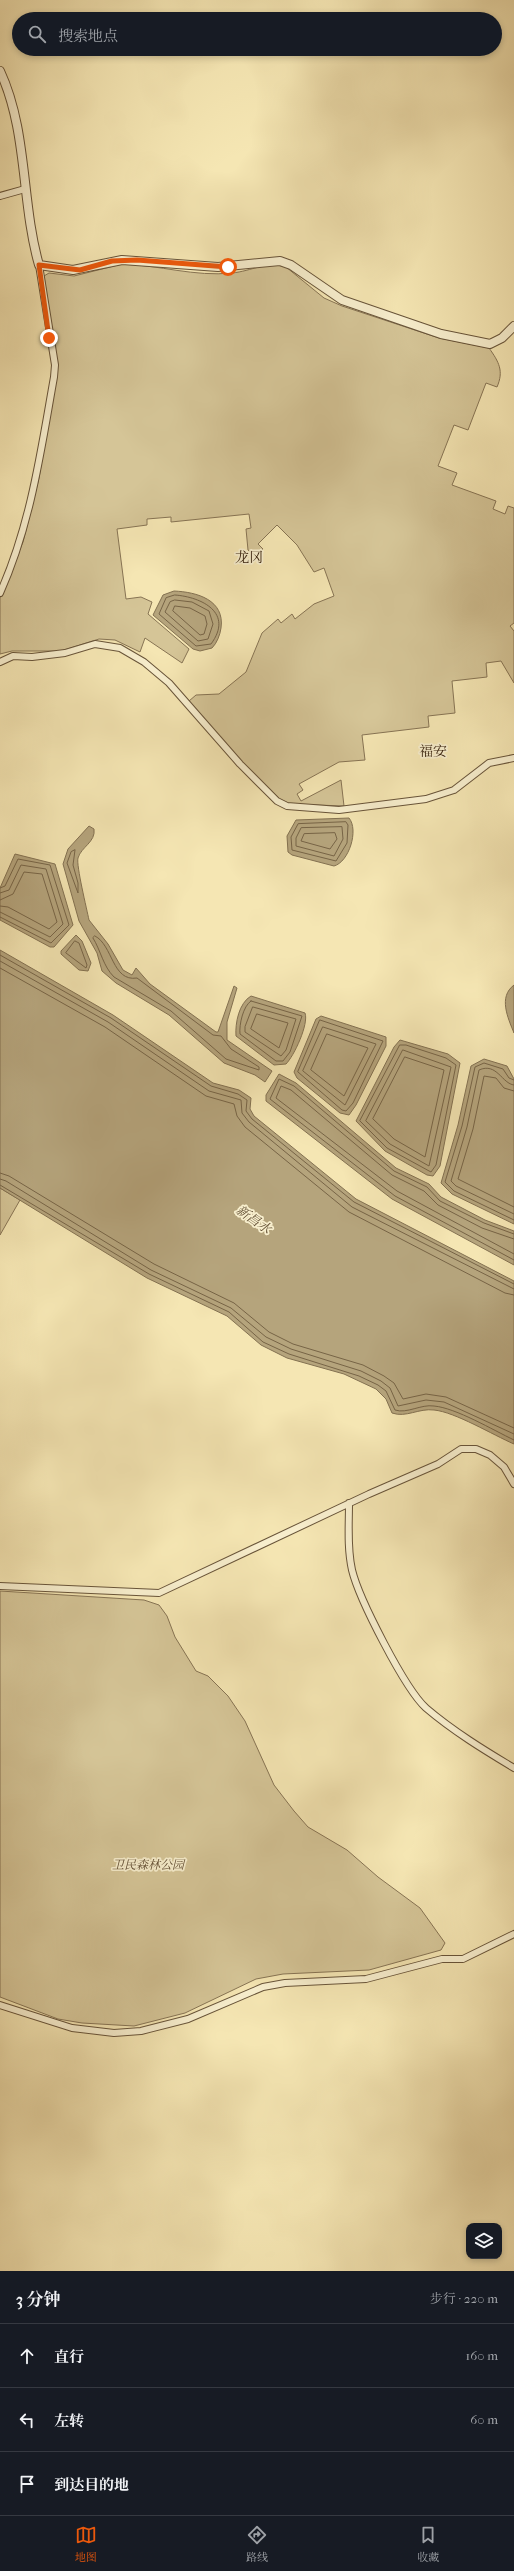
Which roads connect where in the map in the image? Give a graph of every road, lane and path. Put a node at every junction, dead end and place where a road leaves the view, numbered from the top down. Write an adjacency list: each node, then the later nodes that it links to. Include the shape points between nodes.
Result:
1 (0, 71): 2 (street, via 12,105)
2 (25, 189): 3 (street); 4 (street, via 32,240)
3 (0, 196)
4 (39, 265): 5 (street, via 73,270 122,260 218,267 275,260 291,264 342,300 449,336 490,344 502,338); 6 (street, via 54,377 33,496)
5 (514, 326)
6 (0, 593)
7 (0, 662): 8 (street, via 13,656 32,657 65,653 95,644 120,648 144,662 169,683 240,764 277,801 287,806 339,810 426,799 454,790 489,763)
8 (514, 758)
9 (514, 1484): 10 (street, via 504,1467 490,1455 476,1449 465,1449 454,1452 438,1464)
10 (349, 1503): 11 (street, via 158,1593); 12 (street, via 349,1546 355,1581 370,1614 415,1694 426,1708 446,1724)
11 (0, 1586)
12 (514, 1768)
13 (514, 1934): 14 (street, via 463,1960 442,1959 366,1979 285,1983 263,1987 188,2019 141,2031 106,2033 72,2028)
14 (0, 2005)

